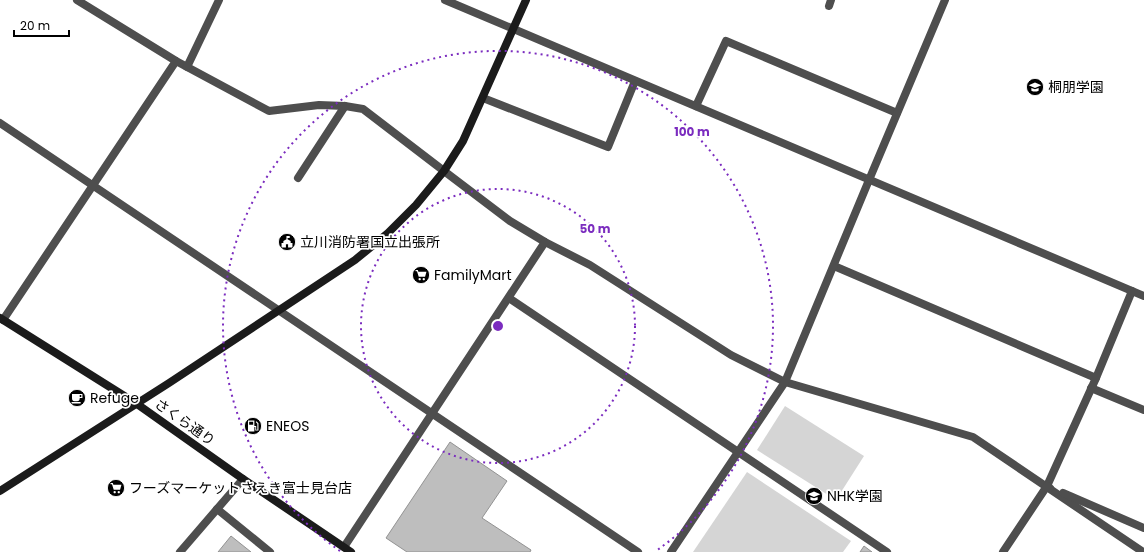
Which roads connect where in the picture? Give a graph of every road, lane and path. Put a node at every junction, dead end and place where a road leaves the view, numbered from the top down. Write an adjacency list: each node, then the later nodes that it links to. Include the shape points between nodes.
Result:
1 (77, 0): 7 (street)
2 (219, 0): 8 (street)
3 (446, 0): 6 (street)
4 (526, 0): 6 (street)
5 (945, 0): 13 (street)
6 (514, 29): 9 (street); 10 (street)
7 (176, 61): 8 (street); 18 (street)
8 (187, 67): 11 (street, via 269,111 319,105)
9 (635, 81): 10 (street, via 608,147); 12 (street)
10 (483, 98): 15 (street, via 463,141)
11 (345, 106): 15 (street, via 363,109); 16 (street)
12 (696, 106): 13 (street, via 726,41); 17 (street)
13 (897, 113): 17 (street)
14 (0, 123): 18 (street)
15 (444, 171): 19 (street, via 510,221); 24 (street, via 416,205 356,260)
16 (298, 178)
17 (868, 180): 20 (street); 21 (street)
18 (93, 185): 24 (street); 25 (street)
19 (545, 242): 23 (street); 27 (street, via 590,265 731,355)
20 (834, 266): 26 (street); 27 (street)
21 (1132, 291): 22 (street); 26 (street)
22 (1144, 296)
23 (509, 298): 31 (street); 32 (street)
24 (278, 310): 29 (street); 31 (street)
25 (2, 319): 29 (street, さくら通り)
26 (1096, 378): 28 (street)
27 (785, 382): 32 (street); 34 (street, via 973,437)
28 (1091, 388): 30 (street); 34 (street)
29 (136, 404): 33 (street, さくら通り); 35 (street)
30 (1144, 410)
31 (431, 414): 38 (street); 42 (street)
32 (738, 452): 43 (street); 44 (street)
33 (243, 479): 36 (street); 38 (street, さくら通り)
34 (1047, 486): 37 (street); 45 (street); 46 (street)
35 (0, 491)
36 (217, 509): 39 (street); 40 (street)
37 (1144, 528)
38 (344, 547): 41 (street, さくら通り)
39 (180, 552)
40 (270, 552)
41 (351, 552)
42 (638, 552)
43 (671, 552)
44 (887, 552)
45 (1003, 552)
46 (1143, 552)

